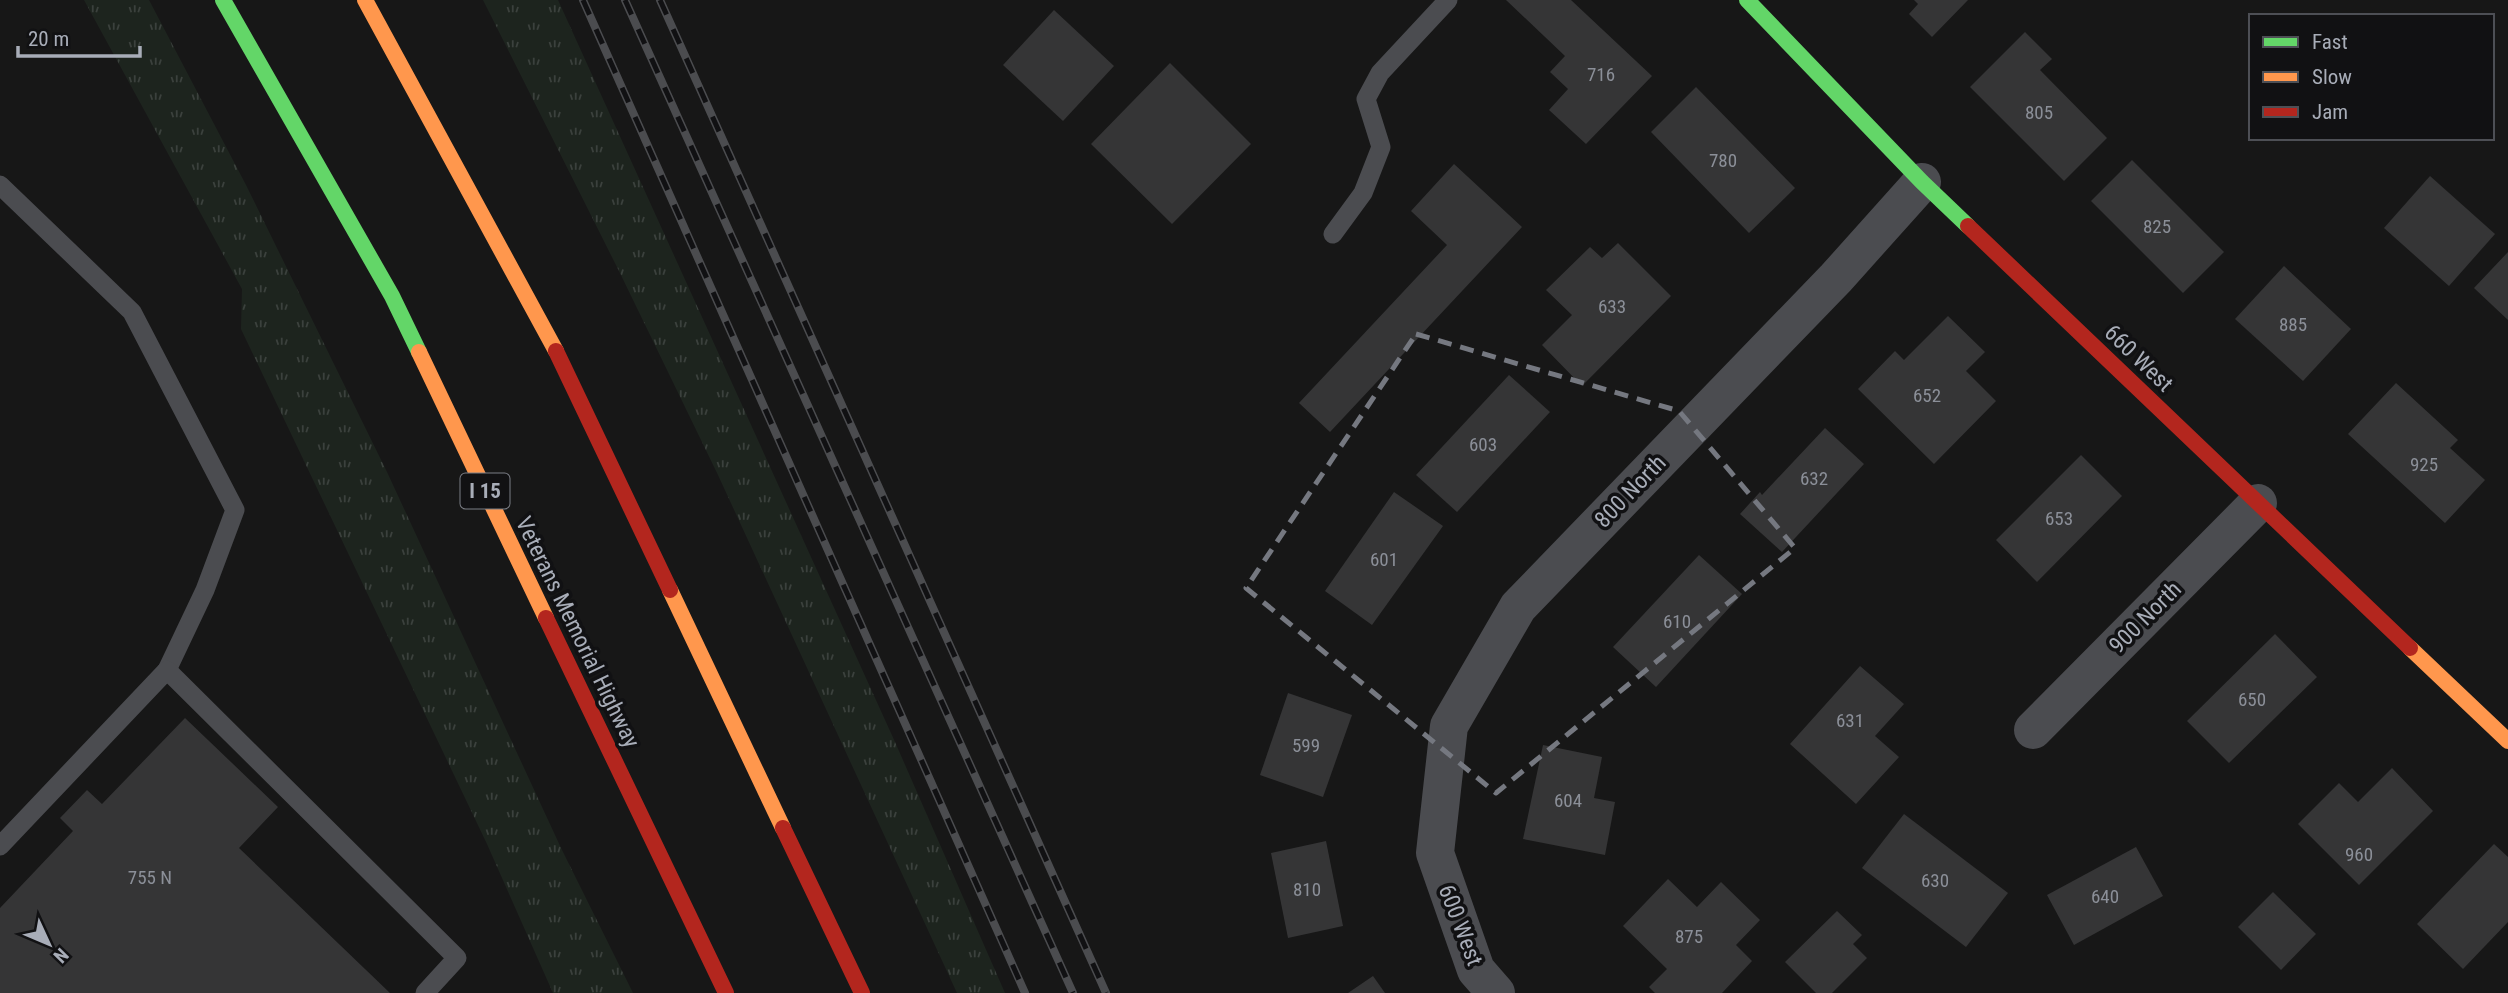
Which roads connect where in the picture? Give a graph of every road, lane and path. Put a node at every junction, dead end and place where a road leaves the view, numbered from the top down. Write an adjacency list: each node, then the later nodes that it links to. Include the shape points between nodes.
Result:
1 (223, 0): 15 (main road, Veterans Memorial Highway / I 15, via 392,296)
2 (365, 0): 16 (main road, via 547,331)
3 (1448, 0): 7 (lane, via 1380,73 1366,99 1381,147 1363,193)
4 (1747, 0): 5 (main road, 660 West)
5 (1922, 182): 8 (main road, 660 West); 13 (street, 800 North, via 1836,278 1518,607 1449,726)
6 (0, 186): 9 (lane, via 132,312 234,510 205,590)
7 (1333, 234)
8 (2258, 503): 10 (street, 900 North); 11 (main road, 660 West)
9 (167, 670): 12 (lane); 14 (lane, via 457,958)
10 (2033, 730)
11 (2508, 741)
12 (0, 846)
13 (1435, 853): 17 (street, 600 West, via 1476,970)
14 (425, 993)
15 (726, 993)
16 (862, 993)
17 (1496, 993)

